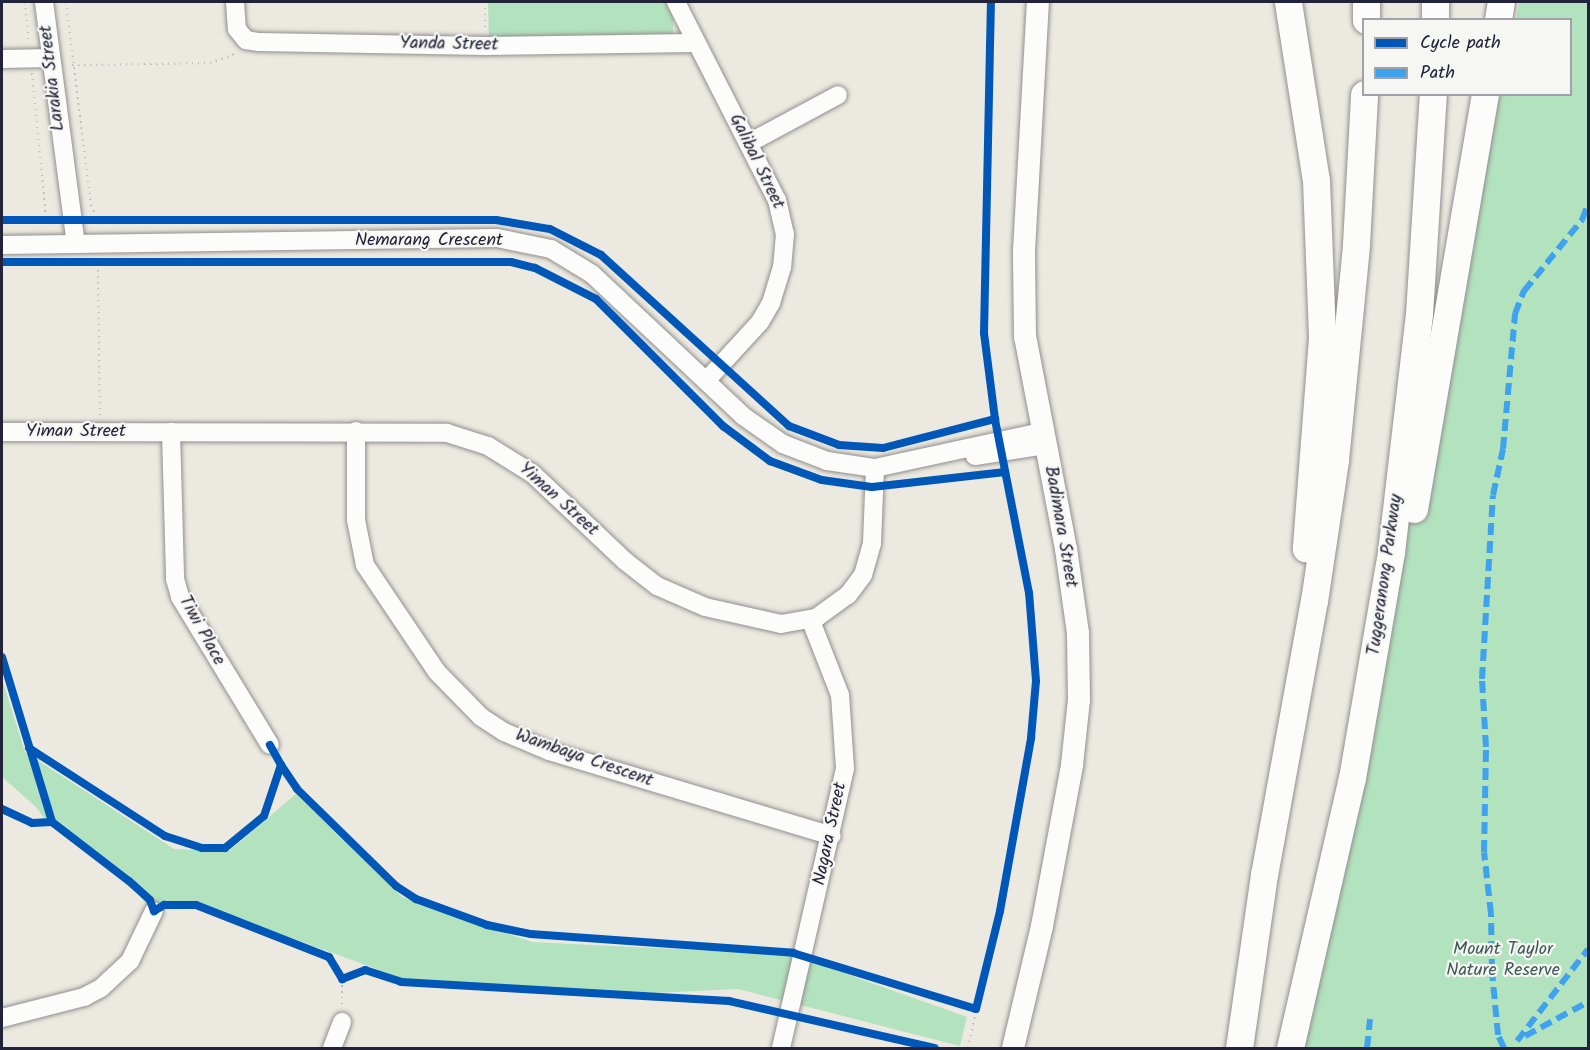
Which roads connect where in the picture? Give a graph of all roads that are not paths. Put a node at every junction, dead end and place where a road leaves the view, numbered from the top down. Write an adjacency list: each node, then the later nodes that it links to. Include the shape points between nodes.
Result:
1 (44, 2): 14 (street, Larakia Street)
2 (235, 2): 12 (street, Yanda Street, via 237,29 246,40 485,46)
3 (676, 2): 12 (street, Galibal Street)
4 (1038, 2): 26 (main road, Badimara Street, via 1024,251 1025,337)
5 (1288, 2): 29 (highway, via 1316,180 1322,338 1298,629)
6 (1366, 2): 9 (highway)
7 (1435, 2): 10 (highway)
8 (1501, 2): 11 (highway)
9 (1365, 18)
10 (1435, 18)
11 (1498, 18)
12 (694, 44): 19 (street, Galibal Street)
13 (2, 59): 14 (street)
14 (50, 62): 20 (street, Larakia Street, via 62,155 58,164 60,219)
15 (838, 95): 19 (street)
16 (1364, 96): 29 (highway, via 1343,390)
17 (1433, 96): 31 (highway, Tuggeranong Parkway, via 1411,393 1391,552)
18 (1485, 96): 31 (highway, via 1390,642 1370,740)
19 (749, 143): 22 (street, Galibal Street, via 782,216 782,267 760,322)
20 (69, 244): 21 (street, Nemarang Crescent); 22 (street, Nemarang Crescent, via 98,253 497,238 551,249 592,274)
21 (2, 245)
22 (706, 381): 27 (street, Nemarang Crescent, via 742,416 783,444 827,461)
23 (356, 431): 25 (street, Yiman Street); 28 (street, Yiman Street, via 436,431 488,446 533,474 657,586 743,618 781,624); 32 (street, Wambaya Crescent, via 356,520 365,565 437,672 481,717 504,732 549,751)
24 (2, 432): 25 (street, Yiman Street)
25 (171, 432): 30 (street, Tiwi Place, via 175,579 180,597)
26 (1044, 439): 27 (street, Nemarang Crescent, via 976,456 959,453); 38 (main road, Badimara Street, via 1078,633 1078,700 1066,799)
27 (875, 468): 28 (street, Yiman Street, via 868,565 848,595)
28 (811, 621): 32 (street, Nagara Street, via 840,695 844,724 845,768)
29 (1298, 696): 39 (highway, via 1264,875)
30 (270, 745)
31 (1352, 778): 40 (highway, Tuggeranong Parkway)
32 (832, 836): 37 (street, Nagara Street)
33 (154, 911): 34 (street, via 130,961 101,988 84,997)
34 (2, 1018)
35 (342, 1022): 36 (street)
36 (332, 1048)
37 (782, 1048)
38 (1013, 1048)
39 (1239, 1048)
40 (1290, 1048)

